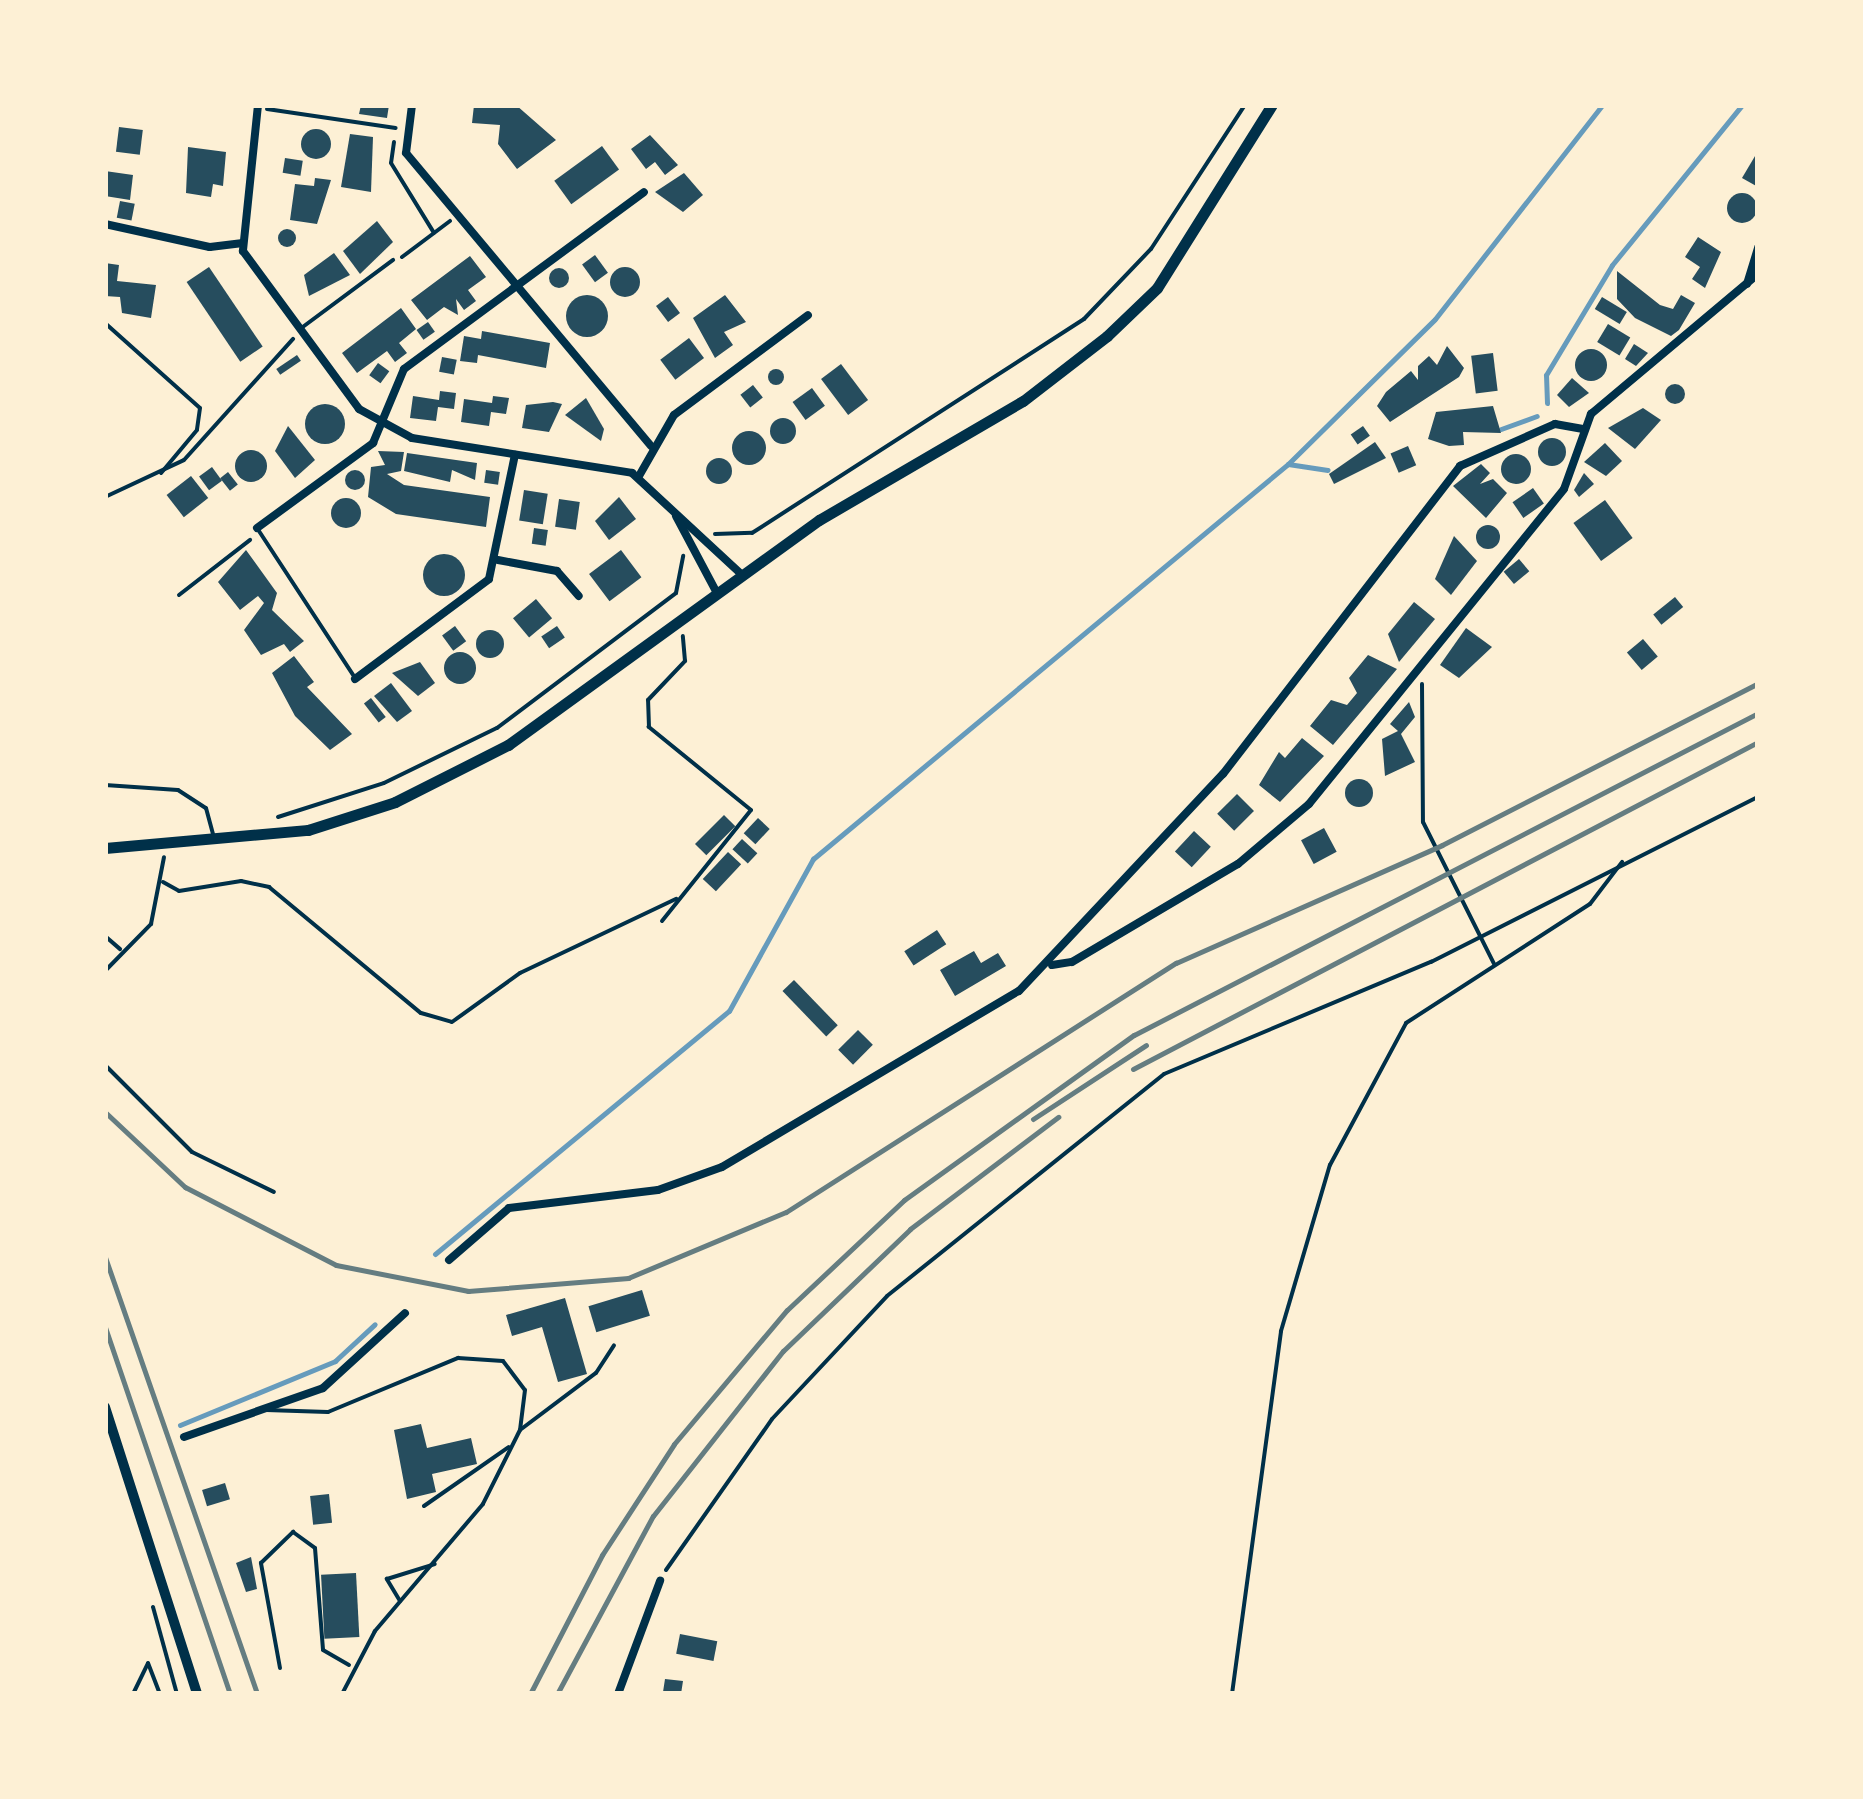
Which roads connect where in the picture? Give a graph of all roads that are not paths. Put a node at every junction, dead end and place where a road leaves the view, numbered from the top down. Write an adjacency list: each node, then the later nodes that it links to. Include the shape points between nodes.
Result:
1 (412, 105): 10 (street, via 406,153)
2 (1272, 105): 22 (main road, via 1157,288 1023,401)
3 (257, 106): 6 (street)
4 (644, 192): 10 (street)
5 (105, 224): 6 (street, via 210,247)
6 (241, 243): 13 (street)
7 (1758, 246): 11 (street)
8 (393, 260): 13 (lane)
9 (1758, 274): 11 (street)
10 (514, 284): 14 (street, via 404,368); 16 (street)
11 (1747, 284): 15 (street)
12 (808, 315): 16 (street, via 674,415)
13 (300, 329): 14 (street)
14 (382, 428): 17 (street); 20 (street)
15 (1582, 429): 29 (street, via 1564,490 1330,780 1260,850 1072,962); 29 (street, via 1555,424 1460,466 1223,774)
16 (651, 446): 18 (street)
17 (514, 454): 18 (street); 21 (street)
18 (639, 476): 19 (street)
19 (674, 512): 22 (street); 23 (street)
20 (258, 530): 25 (lane)
21 (498, 560): 24 (street, via 557,571); 25 (street, via 478,590)
22 (742, 574): 23 (main road)
23 (717, 593): 27 (main road, via 460,774 308,830)
24 (579, 596)
25 (356, 679)
26 (105, 785): 27 (lane, via 178,790 206,808)
27 (214, 844): 28 (main road)
28 (105, 848)
29 (1052, 965): 30 (street, via 722,1167 658,1190 509,1208)
30 (449, 1260)
31 (405, 1313): 34 (street, via 365,1359)
32 (614, 1344): 35 (lane, via 596,1373)
33 (105, 1407): 44 (street)
34 (266, 1410): 35 (lane, via 328,1412 482,1357 520,1372); 36 (street)
35 (520, 1430): 37 (lane)
36 (184, 1437)
37 (513, 1444): 38 (lane); 39 (lane, via 484,1504)
38 (424, 1506)
39 (435, 1564): 41 (lane); 41 (lane, via 388,1579)
40 (660, 1581): 46 (street)
41 (401, 1602): 42 (lane)
42 (350, 1665): 43 (lane, via 324,1650 314,1548 292,1532 260,1563); 45 (lane)
43 (280, 1668)
44 (197, 1694)
45 (342, 1694)
46 (618, 1694)

